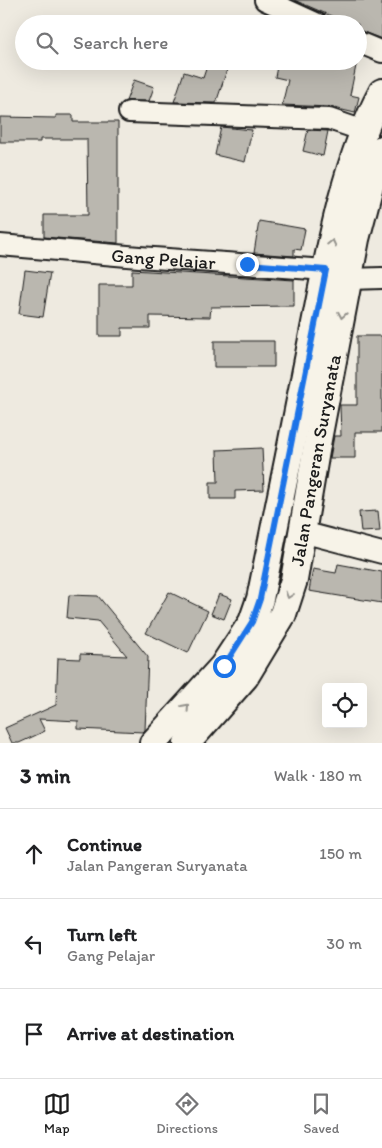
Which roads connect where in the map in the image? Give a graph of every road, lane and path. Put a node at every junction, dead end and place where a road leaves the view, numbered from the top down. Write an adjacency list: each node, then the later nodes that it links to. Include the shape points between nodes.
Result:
1 (265, 0): 2 (street)
2 (298, 15)
3 (367, 46): 4 (street)
4 (382, 52)
5 (381, 96): 7 (main road, Jalan Pangeran Suryanata)
6 (129, 112): 7 (street, via 329,119)
7 (364, 131): 10 (main road, Jalan Pangeran Suryanata, one-way to 7, via 339,209)
8 (382, 149): 10 (main road, Jalan Pangeran Suryanata, via 361,220)
9 (0, 245): 10 (street, Gang Pelajar)
10 (337, 274): 11 (street, Gang Pelajar); 12 (main road, Jalan Pangeran Suryanata, one-way to 12); 14 (main road, Jalan Pangeran Suryanata, one-way to 10, via 224,666 252,622)
11 (382, 278)
12 (302, 532): 13 (street); 15 (main road, Jalan Pangeran Suryanata, one-way to 15, via 294,580 279,621 246,677)
13 (382, 553)
14 (153, 743)
15 (187, 743)

